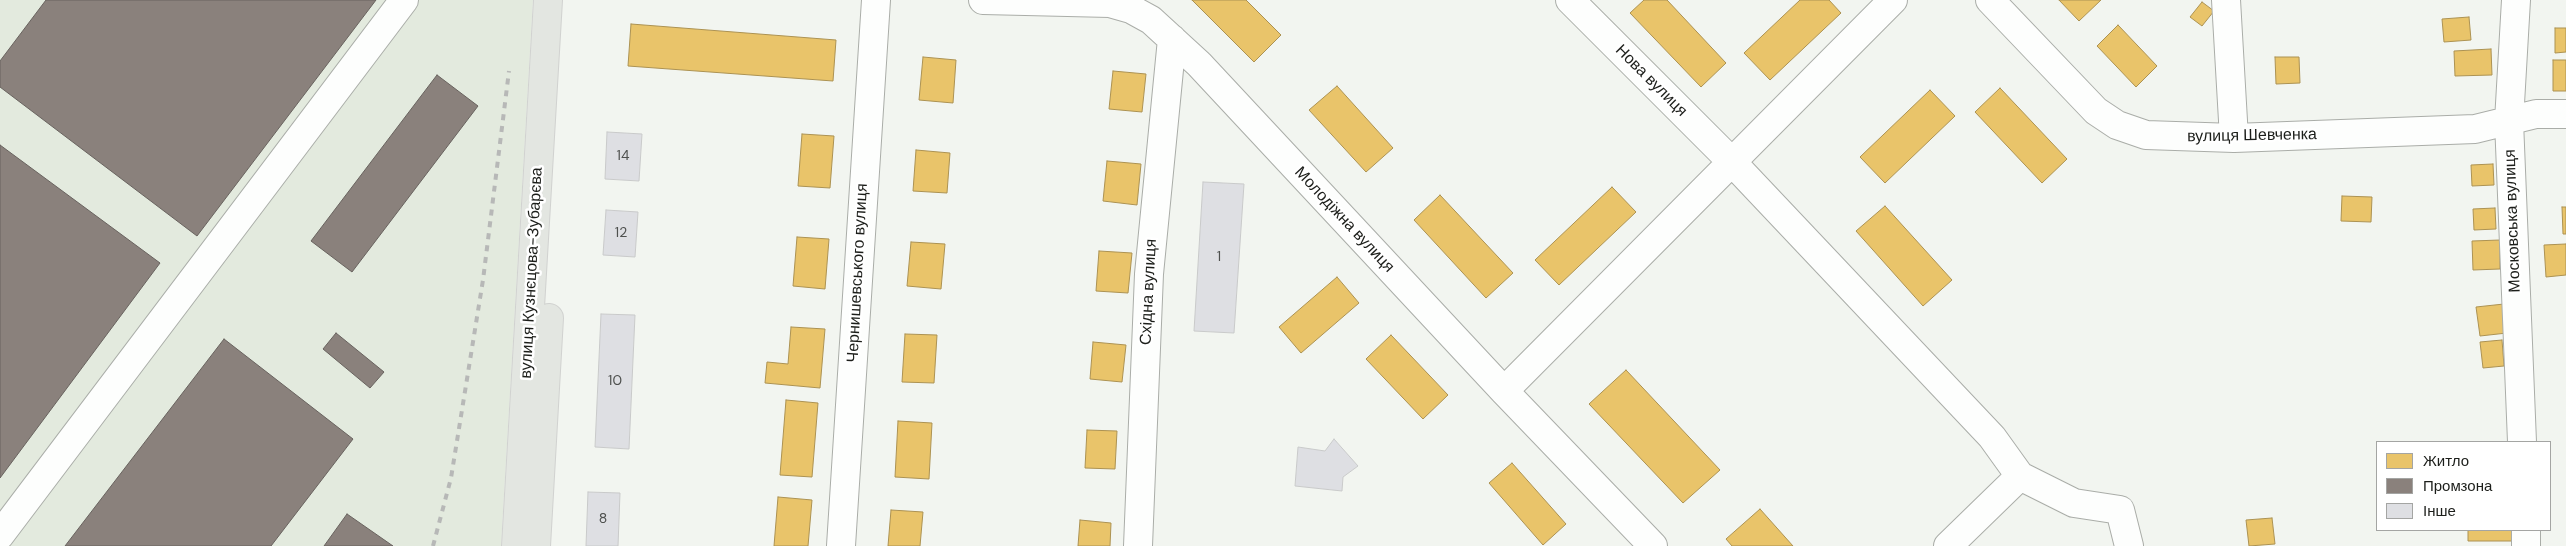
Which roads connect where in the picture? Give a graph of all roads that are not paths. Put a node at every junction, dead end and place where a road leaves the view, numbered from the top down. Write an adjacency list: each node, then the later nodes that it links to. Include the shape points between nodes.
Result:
1 (404, 0): 20 (street)
2 (548, 0): 21 (main road, вулиця Кузнєцова-Зубарєва)
3 (566, 0): 22 (main road, вулиця Кузнєцова-Зубарєва)
4 (876, 0): 23 (street, Чернишевського вулиця)
5 (983, 0): 11 (street, Молодіжна вулиця, via 1110,3 1131,9 1151,20)
6 (1570, 0): 15 (street, Нова вулиця)
7 (1893, 0): 15 (street)
8 (1990, 0): 14 (street, вулиця Шевченка, via 2096,112 2117,125 2146,135)
9 (2226, 0): 14 (street)
10 (2516, 0): 13 (street, Московська вулиця)
11 (1172, 39): 16 (street, Молодіжна вулиця, via 1199,64); 24 (street, Східна вулиця, via 1149,274)
12 (2566, 114): 13 (street, вулиця Шевченка, via 2536,114)
13 (2509, 121): 14 (street, вулиця Шевченка, via 2475,129); 17 (street, Московська вулиця)
14 (2234, 138)
15 (1732, 162): 16 (street); 18 (street, Нова вулиця, via 1992,437)
16 (1504, 392): 25 (street, Молодіжна вулиця)
17 (2522, 441)
18 (2020, 476): 26 (street); 27 (street, via 2074,502 2120,510)
19 (2526, 531): 28 (street)
20 (0, 535)
21 (516, 546)
22 (536, 546)
23 (842, 546)
24 (1138, 546)
25 (1653, 546)
26 (1948, 546)
27 (2129, 546)
28 (2526, 546)

